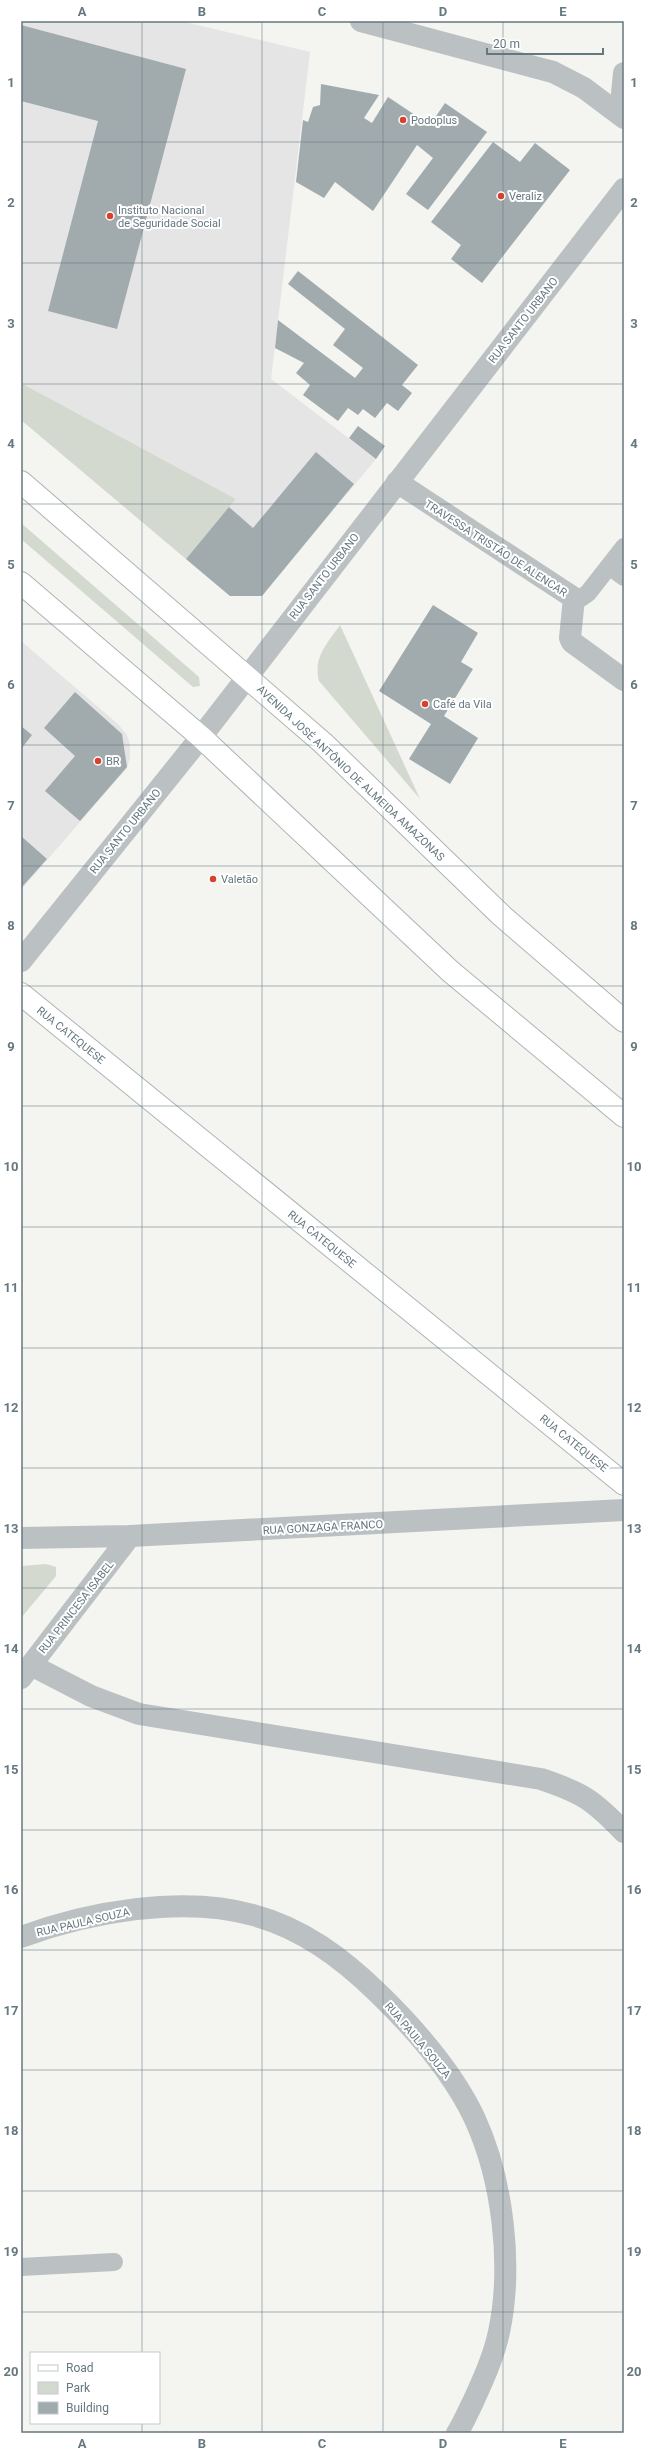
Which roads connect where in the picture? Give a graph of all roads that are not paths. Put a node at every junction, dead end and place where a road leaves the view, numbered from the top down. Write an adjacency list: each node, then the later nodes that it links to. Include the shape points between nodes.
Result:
1 (362, 21): 3 (street, via 553,72 584,88)
2 (624, 73): 3 (street)
3 (622, 116)
4 (624, 189): 6 (street, RUA SANTO URBANO)
5 (21, 482): 12 (main road, AVENIDA JOSÉ ANTÔNIO DE ALMEIDA AMAZONAS)
6 (397, 482): 11 (street, TRAVESSA TRISTÃO DE ALENCAR); 12 (street, RUA SANTO URBANO)
7 (624, 547): 8 (lane, TRAVESSA TRISTÃO DE ALENCAR)
8 (609, 566): 9 (lane); 11 (lane, TRAVESSA TRISTÃO DE ALENCAR, via 588,593 581,598)
9 (624, 577)
10 (21, 583): 14 (main road)
11 (574, 598): 13 (street, via 570,638)
12 (248, 676): 14 (street, RUA SANTO URBANO); 17 (main road, AVENIDA JOSÉ ANTÔNIO DE ALMEIDA AMAZONAS, via 323,743 502,916)
13 (624, 680)
14 (200, 737): 15 (street, RUA SANTO URBANO); 18 (main road, via 450,971)
15 (21, 961)
16 (21, 994): 19 (main road, RUA CATEQUESE)
17 (624, 1021)
18 (624, 1116)
19 (624, 1484)
20 (624, 1510): 21 (street, RUA GONZAGA FRANCO)
21 (130, 1536): 22 (street, RUA GONZAGA FRANCO); 23 (street, RUA PRINCESA ISABEL)
22 (21, 1538)
23 (26, 1671): 24 (street, via 139,1714 540,1779 577,1791 600,1806)
24 (624, 1832)
25 (21, 1937): 28 (street, RUA PAULA SOUZA, via 39,1930 121,1911 187,1905 222,1907 288,1927 322,1945 369,1984 397,2012 451,2079 474,2118 490,2165 505,2244 504,2291 499,2332 484,2378)
26 (114, 2262): 27 (lane)
27 (21, 2267)
28 (457, 2433)

